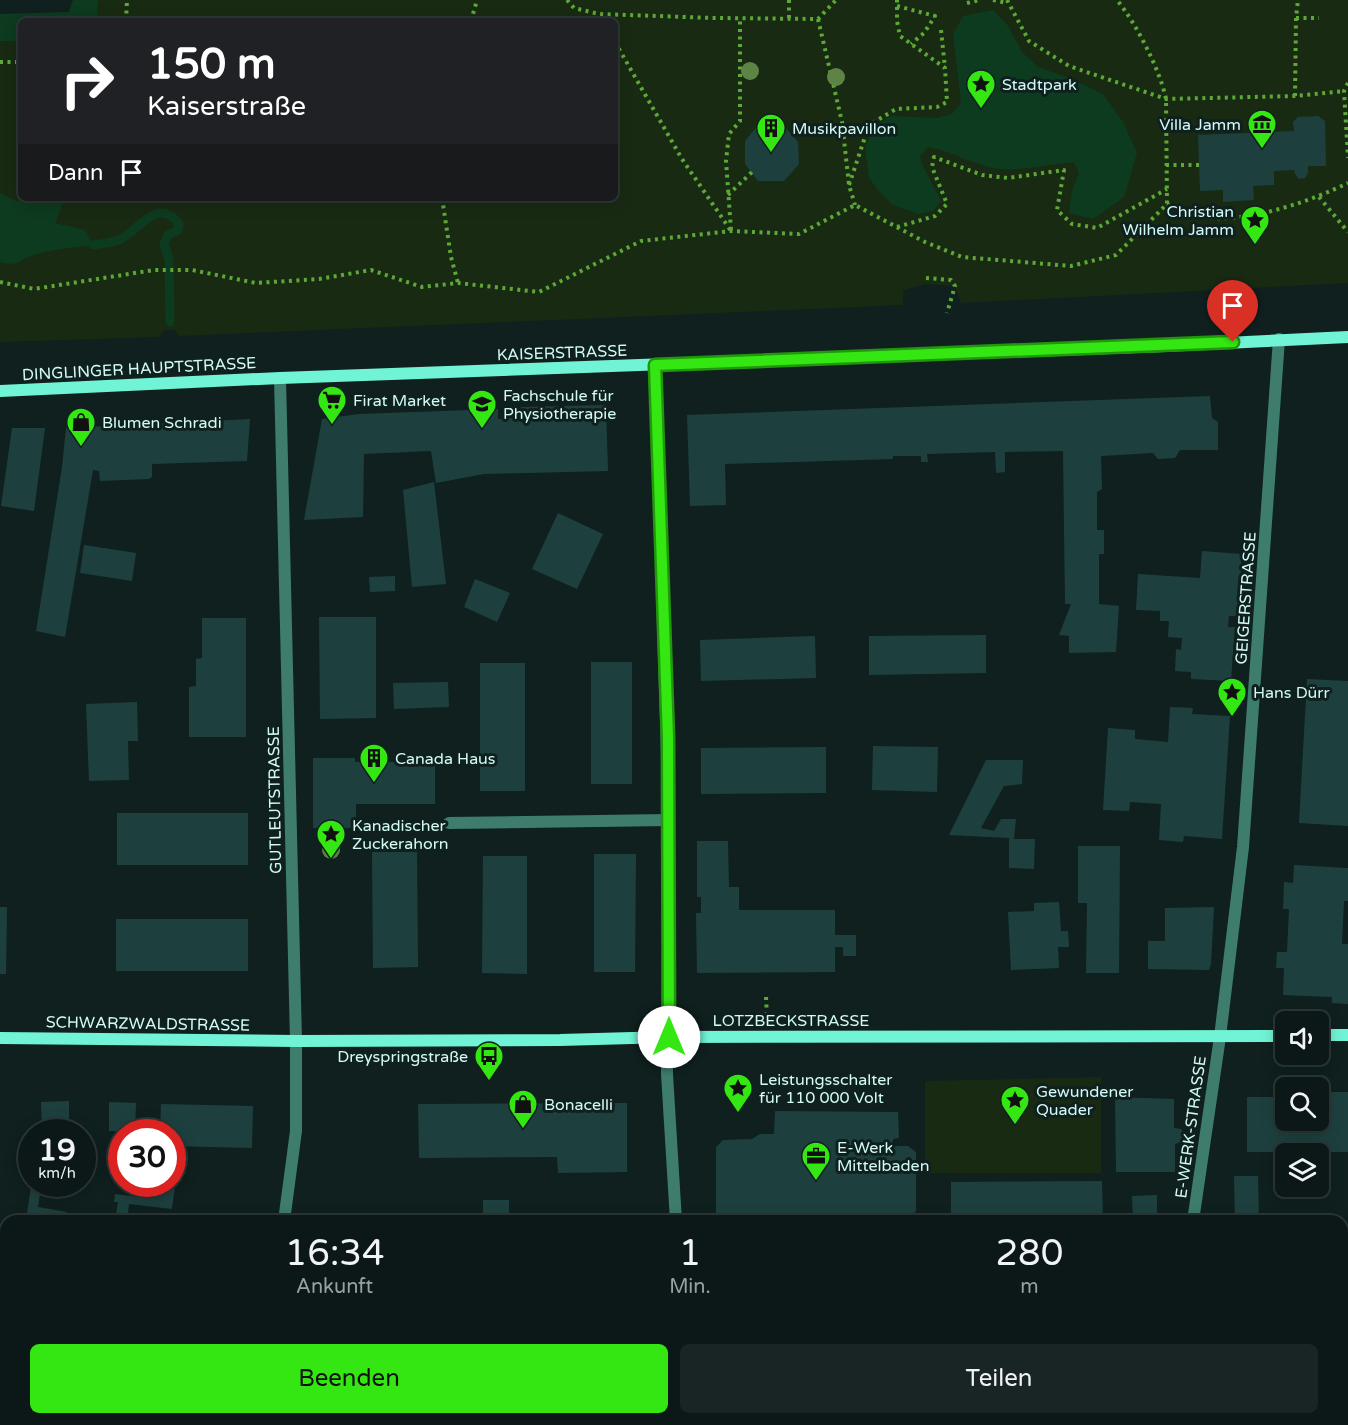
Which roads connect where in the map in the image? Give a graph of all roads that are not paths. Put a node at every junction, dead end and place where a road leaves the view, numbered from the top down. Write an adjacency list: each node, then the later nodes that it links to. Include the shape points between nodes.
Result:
1 (1348, 337): 2 (street, KAISERSTRASSE)
2 (1279, 339): 3 (street, KAISERSTRASSE); 12 (street, GEIGERSTRASSE, via 1243,847)
3 (655, 365): 4 (street, KAISERSTRASSE); 6 (street)
4 (280, 378): 5 (street, DINGLINGER HAUPTSTRASSE); 14 (street, GUTLEUTSTRASSE)
5 (0, 391)
6 (669, 820): 7 (street); 11 (street)
7 (450, 823)
8 (1329, 1035): 9 (street)
9 (1348, 1035)
10 (1275, 1036): 12 (street, LOTZBECKSTRASSE)
11 (669, 1037): 12 (street, LOTZBECKSTRASSE); 14 (street, LOTZBECKSTRASSE); 16 (street, via 667,1074)
12 (1220, 1037): 17 (street, E-WERK-STRASSE)
13 (0, 1038): 14 (street, SCHWARZWALDSTRASSE)
14 (296, 1041): 15 (street, GUTLEUTSTRASSE, via 296,1131)
15 (285, 1215)
16 (676, 1215)
17 (1194, 1215)

